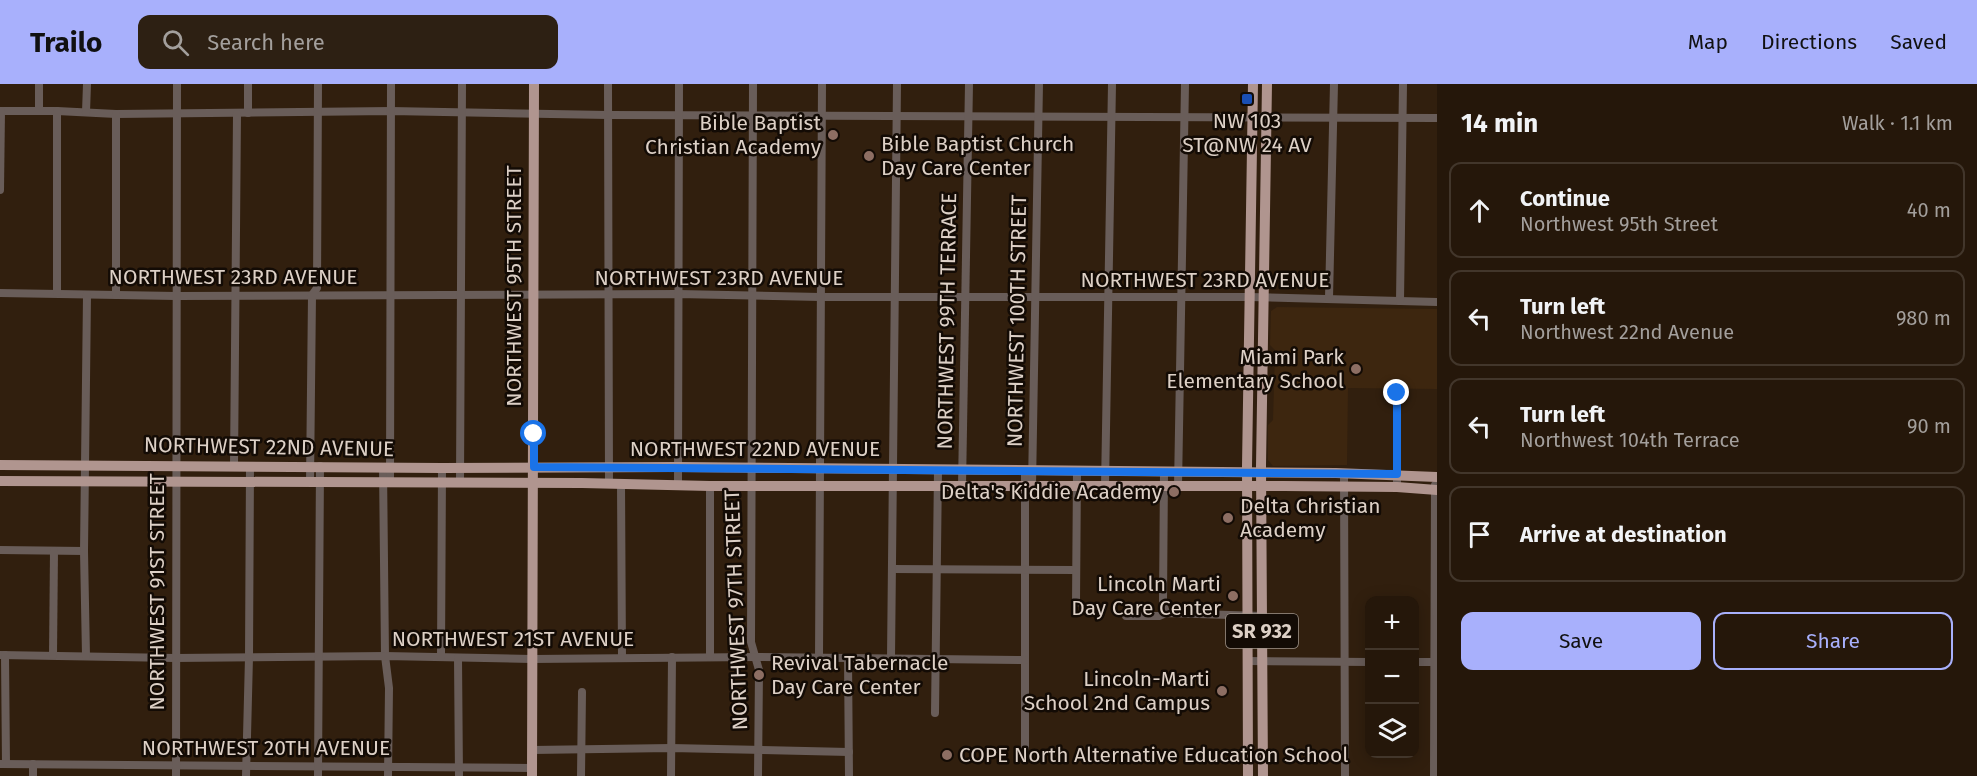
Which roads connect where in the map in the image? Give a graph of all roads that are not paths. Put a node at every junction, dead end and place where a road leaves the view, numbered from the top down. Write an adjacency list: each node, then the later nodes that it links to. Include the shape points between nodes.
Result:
1 (39, 84): 23 (street)
2 (87, 84): 26 (street)
3 (177, 84): 31 (street, NORTHWEST 91ST STREET)
4 (248, 84): 29 (street)
5 (318, 84): 27 (street)
6 (391, 84): 25 (street)
7 (462, 84): 28 (street)
8 (534, 84): 33 (main road, NORTHWEST 95TH STREET)
9 (608, 84): 34 (street)
10 (679, 84): 35 (street)
11 (753, 84): 36 (street, NORTHWEST 97TH STREET)
12 (822, 84): 37 (street)
13 (897, 84): 38 (street)
14 (969, 84): 39 (street, NORTHWEST 99TH TERRACE)
15 (1039, 84): 40 (street, NORTHWEST 100TH STREET)
16 (1112, 84): 41 (street)
17 (1185, 84): 42 (street)
18 (1253, 84): 43 (main road, SR 932)
19 (1267, 84): 44 (main road, SR 932)
20 (1334, 84): 45 (street)
21 (1403, 84): 46 (street)
22 (0, 111): 23 (street); 48 (street)
23 (39, 111): 24 (street)
24 (57, 111): 26 (street); 50 (street)
25 (391, 111): 27 (street); 28 (street); 53 (street)
26 (86, 112): 30 (street)
27 (318, 112): 29 (street); 57 (street, via 317,288)
28 (462, 112): 33 (street); 58 (street)
29 (248, 113): 32 (street)
30 (116, 114): 31 (street); 56 (street)
31 (177, 114): 32 (street); 61 (street, NORTHWEST 91ST STREET)
32 (237, 114): 52 (street)
33 (534, 115): 34 (street); 59 (main road, NORTHWEST 95TH STREET)
34 (608, 115): 35 (street); 60 (street)
35 (680, 115): 36 (street); 54 (street)
36 (752, 115): 37 (street); 55 (street, NORTHWEST 97TH STREET)
37 (822, 115): 38 (street); 63 (street)
38 (896, 116): 39 (street); 62 (street)
39 (969, 116): 40 (street); 64 (street, NORTHWEST 99TH TERRACE)
40 (1038, 116): 41 (street); 65 (street, NORTHWEST 100TH STREET)
41 (1111, 117): 42 (street); 68 (street)
42 (1184, 117): 43 (street); 69 (street)
43 (1253, 117): 44 (street); 66 (main road, SR 932)
44 (1266, 117): 45 (street); 67 (main road, SR 932)
45 (1333, 118): 46 (street); 70 (street)
46 (1403, 118): 47 (street); 71 (street)
47 (1437, 118)
48 (0, 190)
49 (0, 293): 50 (street, NORTHWEST 23RD AVENUE)
50 (57, 293): 51 (street, NORTHWEST 23RD AVENUE)
51 (87, 294): 56 (street, NORTHWEST 23RD AVENUE); 75 (street)
52 (235, 294): 57 (street, NORTHWEST 23RD AVENUE); 61 (street, NORTHWEST 23RD AVENUE); 77 (street)
53 (392, 294): 57 (street, NORTHWEST 23RD AVENUE); 58 (street, NORTHWEST 23RD AVENUE); 80 (street)
54 (678, 294): 55 (street, NORTHWEST 23RD AVENUE); 60 (street, NORTHWEST 23RD AVENUE); 83 (street)
55 (751, 294): 63 (street, NORTHWEST 23RD AVENUE); 87 (street, NORTHWEST 97TH STREET)
56 (116, 295): 61 (street, NORTHWEST 23RD AVENUE)
57 (312, 295): 79 (street)
58 (461, 295): 59 (street, NORTHWEST 23RD AVENUE); 85 (street)
59 (533, 295): 60 (street, NORTHWEST 23RD AVENUE); 81 (main road, NORTHWEST 95TH STREET)
60 (610, 295): 82 (street)
61 (176, 296): 76 (street, NORTHWEST 91ST STREET)
62 (895, 296): 63 (street, NORTHWEST 23RD AVENUE); 64 (street, NORTHWEST 23RD AVENUE); 88 (street)
63 (820, 297): 86 (street)
64 (966, 297): 65 (street, NORTHWEST 23RD AVENUE); 90 (street, NORTHWEST 99TH TERRACE)
65 (1035, 297): 68 (street, NORTHWEST 23RD AVENUE); 91 (street, NORTHWEST 100TH STREET)
66 (1249, 297): 67 (street, NORTHWEST 23RD AVENUE); 69 (street, NORTHWEST 23RD AVENUE); 96 (main road, SR 932)
67 (1263, 297): 70 (street, NORTHWEST 23RD AVENUE); 97 (main road, SR 932)
68 (1109, 298): 69 (street, NORTHWEST 23RD AVENUE); 93 (street)
69 (1181, 298): 95 (street)
70 (1329, 298): 71 (street, NORTHWEST 23RD AVENUE)
71 (1400, 301): 72 (street, NORTHWEST 23RD AVENUE)
72 (1437, 302)
73 (1397, 393): 99 (street)
74 (0, 465): 75 (main road, NORTHWEST 22ND AVENUE)
75 (86, 465): 76 (main road, NORTHWEST 22ND AVENUE); 102 (street)
76 (176, 465): 77 (main road, NORTHWEST 22ND AVENUE); 103 (street, NORTHWEST 91ST STREET)
77 (234, 466): 78 (main road, NORTHWEST 22ND AVENUE)
78 (250, 466): 79 (main road, NORTHWEST 22ND AVENUE); 104 (street)
79 (315, 466): 80 (main road, NORTHWEST 22ND AVENUE); 105 (street)
80 (387, 467): 84 (main road, NORTHWEST 22ND AVENUE); 106 (street)
81 (534, 467): 82 (main road, NORTHWEST 22ND AVENUE); 85 (main road, NORTHWEST 22ND AVENUE); 109 (main road, NORTHWEST 95TH STREET)
82 (608, 467): 83 (main road, NORTHWEST 22ND AVENUE); 110 (street)
83 (678, 467): 87 (main road, NORTHWEST 22ND AVENUE); 112 (street)
84 (442, 468): 85 (main road, NORTHWEST 22ND AVENUE); 107 (street)
85 (460, 468): 108 (street)
86 (820, 468): 87 (main road, NORTHWEST 22ND AVENUE); 88 (main road, NORTHWEST 22ND AVENUE); 115 (street)
87 (751, 469): 113 (street, NORTHWEST 97TH STREET)
88 (893, 469): 89 (main road, NORTHWEST 22ND AVENUE); 116 (street)
89 (938, 470): 90 (main road, NORTHWEST 22ND AVENUE); 117 (street, NORTHWEST 99TH TERRACE)
90 (963, 470): 91 (main road, NORTHWEST 22ND AVENUE); 118 (street, NORTHWEST 99TH TERRACE)
91 (1029, 471): 92 (main road, NORTHWEST 22ND AVENUE); 119 (street, NORTHWEST 100TH STREET)
92 (1077, 471): 93 (main road, NORTHWEST 22ND AVENUE); 120 (street)
93 (1105, 471): 94 (main road, NORTHWEST 22ND AVENUE); 124 (street)
94 (1164, 472): 95 (main road, NORTHWEST 22ND AVENUE); 125 (street)
95 (1179, 472): 96 (main road, NORTHWEST 22ND AVENUE); 126 (street)
96 (1247, 472): 97 (main road, NORTHWEST 22ND AVENUE); 121 (main road, SR 932)
97 (1261, 472): 98 (main road, NORTHWEST 22ND AVENUE); 122 (main road, SR 932)
98 (1344, 473): 99 (main road, NORTHWEST 22ND AVENUE); 123 (street)
99 (1397, 474): 100 (main road, NORTHWEST 22ND AVENUE); 127 (street)
100 (1436, 477): 128 (street)
101 (0, 481): 102 (main road, NORTHWEST 22ND AVENUE)
102 (86, 481): 103 (main road, NORTHWEST 22ND AVENUE); 131 (street)
103 (176, 482): 104 (main road, NORTHWEST 22ND AVENUE); 152 (street, NORTHWEST 91ST STREET)
104 (249, 482): 105 (main road, NORTHWEST 22ND AVENUE); 146 (street)
105 (314, 482): 106 (main road, NORTHWEST 22ND AVENUE); 144 (street)
106 (386, 483): 107 (main road, NORTHWEST 22ND AVENUE); 145 (street)
107 (442, 483): 108 (main road, NORTHWEST 22ND AVENUE); 147 (street)
108 (460, 483): 109 (main road, NORTHWEST 22ND AVENUE)
109 (534, 483): 110 (main road, NORTHWEST 22ND AVENUE); 157 (main road, NORTHWEST 95TH STREET)
110 (609, 483): 111 (main road, NORTHWEST 22ND AVENUE)
111 (621, 483): 112 (main road, NORTHWEST 22ND AVENUE); 148 (street)
112 (678, 485): 114 (main road, NORTHWEST 22ND AVENUE)
113 (751, 485): 114 (main road, NORTHWEST 22ND AVENUE); 115 (main road, NORTHWEST 22ND AVENUE); 151 (street, NORTHWEST 97TH STREET, via 751,642)
114 (710, 486): 150 (street)
115 (820, 486): 116 (main road, NORTHWEST 22ND AVENUE); 154 (street)
116 (893, 486): 117 (main road, NORTHWEST 22ND AVENUE); 132 (street)
117 (937, 486): 118 (main road, NORTHWEST 22ND AVENUE); 133 (street, NORTHWEST 99TH TERRACE)
118 (962, 486): 119 (main road, NORTHWEST 22ND AVENUE)
119 (1028, 486): 120 (main road, NORTHWEST 22ND AVENUE); 134 (street, NORTHWEST 100TH STREET)
120 (1077, 486): 124 (main road, NORTHWEST 22ND AVENUE); 135 (street)
121 (1247, 486): 122 (main road, NORTHWEST 22ND AVENUE); 126 (main road, NORTHWEST 22ND AVENUE); 138 (main road, SR 932)
122 (1261, 486): 123 (main road, NORTHWEST 22ND AVENUE); 140 (main road, SR 932)
123 (1344, 486): 127 (main road, NORTHWEST 22ND AVENUE); 162 (street)
124 (1105, 487): 125 (main road, NORTHWEST 22ND AVENUE)
125 (1164, 487): 126 (main road, NORTHWEST 22ND AVENUE); 137 (street)
126 (1178, 487)
127 (1397, 487): 128 (main road, NORTHWEST 22ND AVENUE)
128 (1436, 490): 165 (street)
129 (0, 550): 130 (street)
130 (54, 551): 131 (street); 142 (street)
131 (84, 551): 143 (street)
132 (892, 569): 133 (street); 156 (street)
133 (935, 569): 134 (street); 158 (street, NORTHWEST 99TH TERRACE)
134 (1025, 569): 135 (street); 159 (street, NORTHWEST 100TH STREET)
135 (1076, 570): 136 (street)
136 (1076, 603)
137 (1166, 613): 138 (street); 139 (street)
138 (1247, 615): 140 (street); 160 (main road, SR 932)
139 (1126, 616)
140 (1262, 616): 161 (main road, SR 932)
141 (2, 655): 142 (street, NORTHWEST 21ST AVENUE); 174 (street)
142 (53, 655): 143 (street, NORTHWEST 21ST AVENUE)
143 (86, 656): 152 (street, NORTHWEST 21ST AVENUE)
144 (319, 656): 145 (street, NORTHWEST 21ST AVENUE); 146 (street, NORTHWEST 21ST AVENUE); 179 (street)
145 (385, 656): 147 (street, NORTHWEST 21ST AVENUE); 180 (street, via 389,688)
146 (249, 657): 152 (street, NORTHWEST 21ST AVENUE); 178 (street)
147 (441, 657): 153 (street, NORTHWEST 21ST AVENUE)
148 (622, 657): 149 (street, NORTHWEST 21ST AVENUE); 157 (street, NORTHWEST 21ST AVENUE)
149 (672, 657): 150 (street, NORTHWEST 21ST AVENUE); 169 (street)
150 (710, 657): 151 (street, NORTHWEST 21ST AVENUE)
151 (756, 657): 154 (street, NORTHWEST 21ST AVENUE); 170 (street, NORTHWEST 97TH STREET)
152 (174, 658): 177 (street, NORTHWEST 91ST STREET)
153 (458, 658): 157 (street, NORTHWEST 21ST AVENUE); 182 (street)
154 (819, 658): 155 (street, NORTHWEST 21ST AVENUE)
155 (848, 658): 156 (street, NORTHWEST 21ST AVENUE); 173 (street)
156 (891, 658): 158 (street, NORTHWEST 21ST AVENUE)
157 (532, 659): 171 (main road, NORTHWEST 95TH STREET)
158 (935, 659): 159 (street, NORTHWEST 21ST AVENUE); 167 (street, NORTHWEST 99TH TERRACE)
159 (1025, 660): 168 (street, NORTHWEST 100TH STREET)
160 (1247, 660): 161 (street); 181 (main road, SR 932)
161 (1262, 661): 162 (street); 193 (main road, SR 932)
162 (1345, 662): 163 (street); 194 (street)
163 (1365, 662)
164 (1419, 662): 165 (street)
165 (1436, 662): 195 (street)
166 (582, 692): 172 (street)
167 (935, 713)
168 (1025, 747)
169 (671, 748): 170 (street); 172 (street); 189 (street)
170 (758, 748): 173 (street); 190 (street, NORTHWEST 97TH STREET)
171 (532, 750): 172 (street); 183 (main road, NORTHWEST 95TH STREET)
172 (581, 750): 188 (street)
173 (849, 752): 191 (street)
174 (3, 764): 175 (street, NORTHWEST 20TH AVENUE)
175 (33, 764): 176 (street, NORTHWEST 20TH AVENUE); 184 (street)
176 (103, 765): 177 (street, NORTHWEST 20TH AVENUE); 185 (street)
177 (176, 765): 178 (street, NORTHWEST 20TH AVENUE); 186 (street, NORTHWEST 91ST STREET)
178 (246, 766): 179 (street, NORTHWEST 20TH AVENUE); 187 (street)
179 (318, 771): 180 (street, NORTHWEST 20TH AVENUE)
180 (388, 771): 182 (street, NORTHWEST 20TH AVENUE)
181 (1248, 771): 192 (main road)
182 (459, 772): 183 (street, NORTHWEST 20TH AVENUE)
183 (532, 772)
184 (33, 776)
185 (103, 776)
186 (176, 776)
187 (246, 776)
188 (581, 776)
189 (671, 776)
190 (758, 776)
191 (849, 776)
192 (1258, 776)
193 (1263, 776)
194 (1345, 776)
195 (1434, 776)

